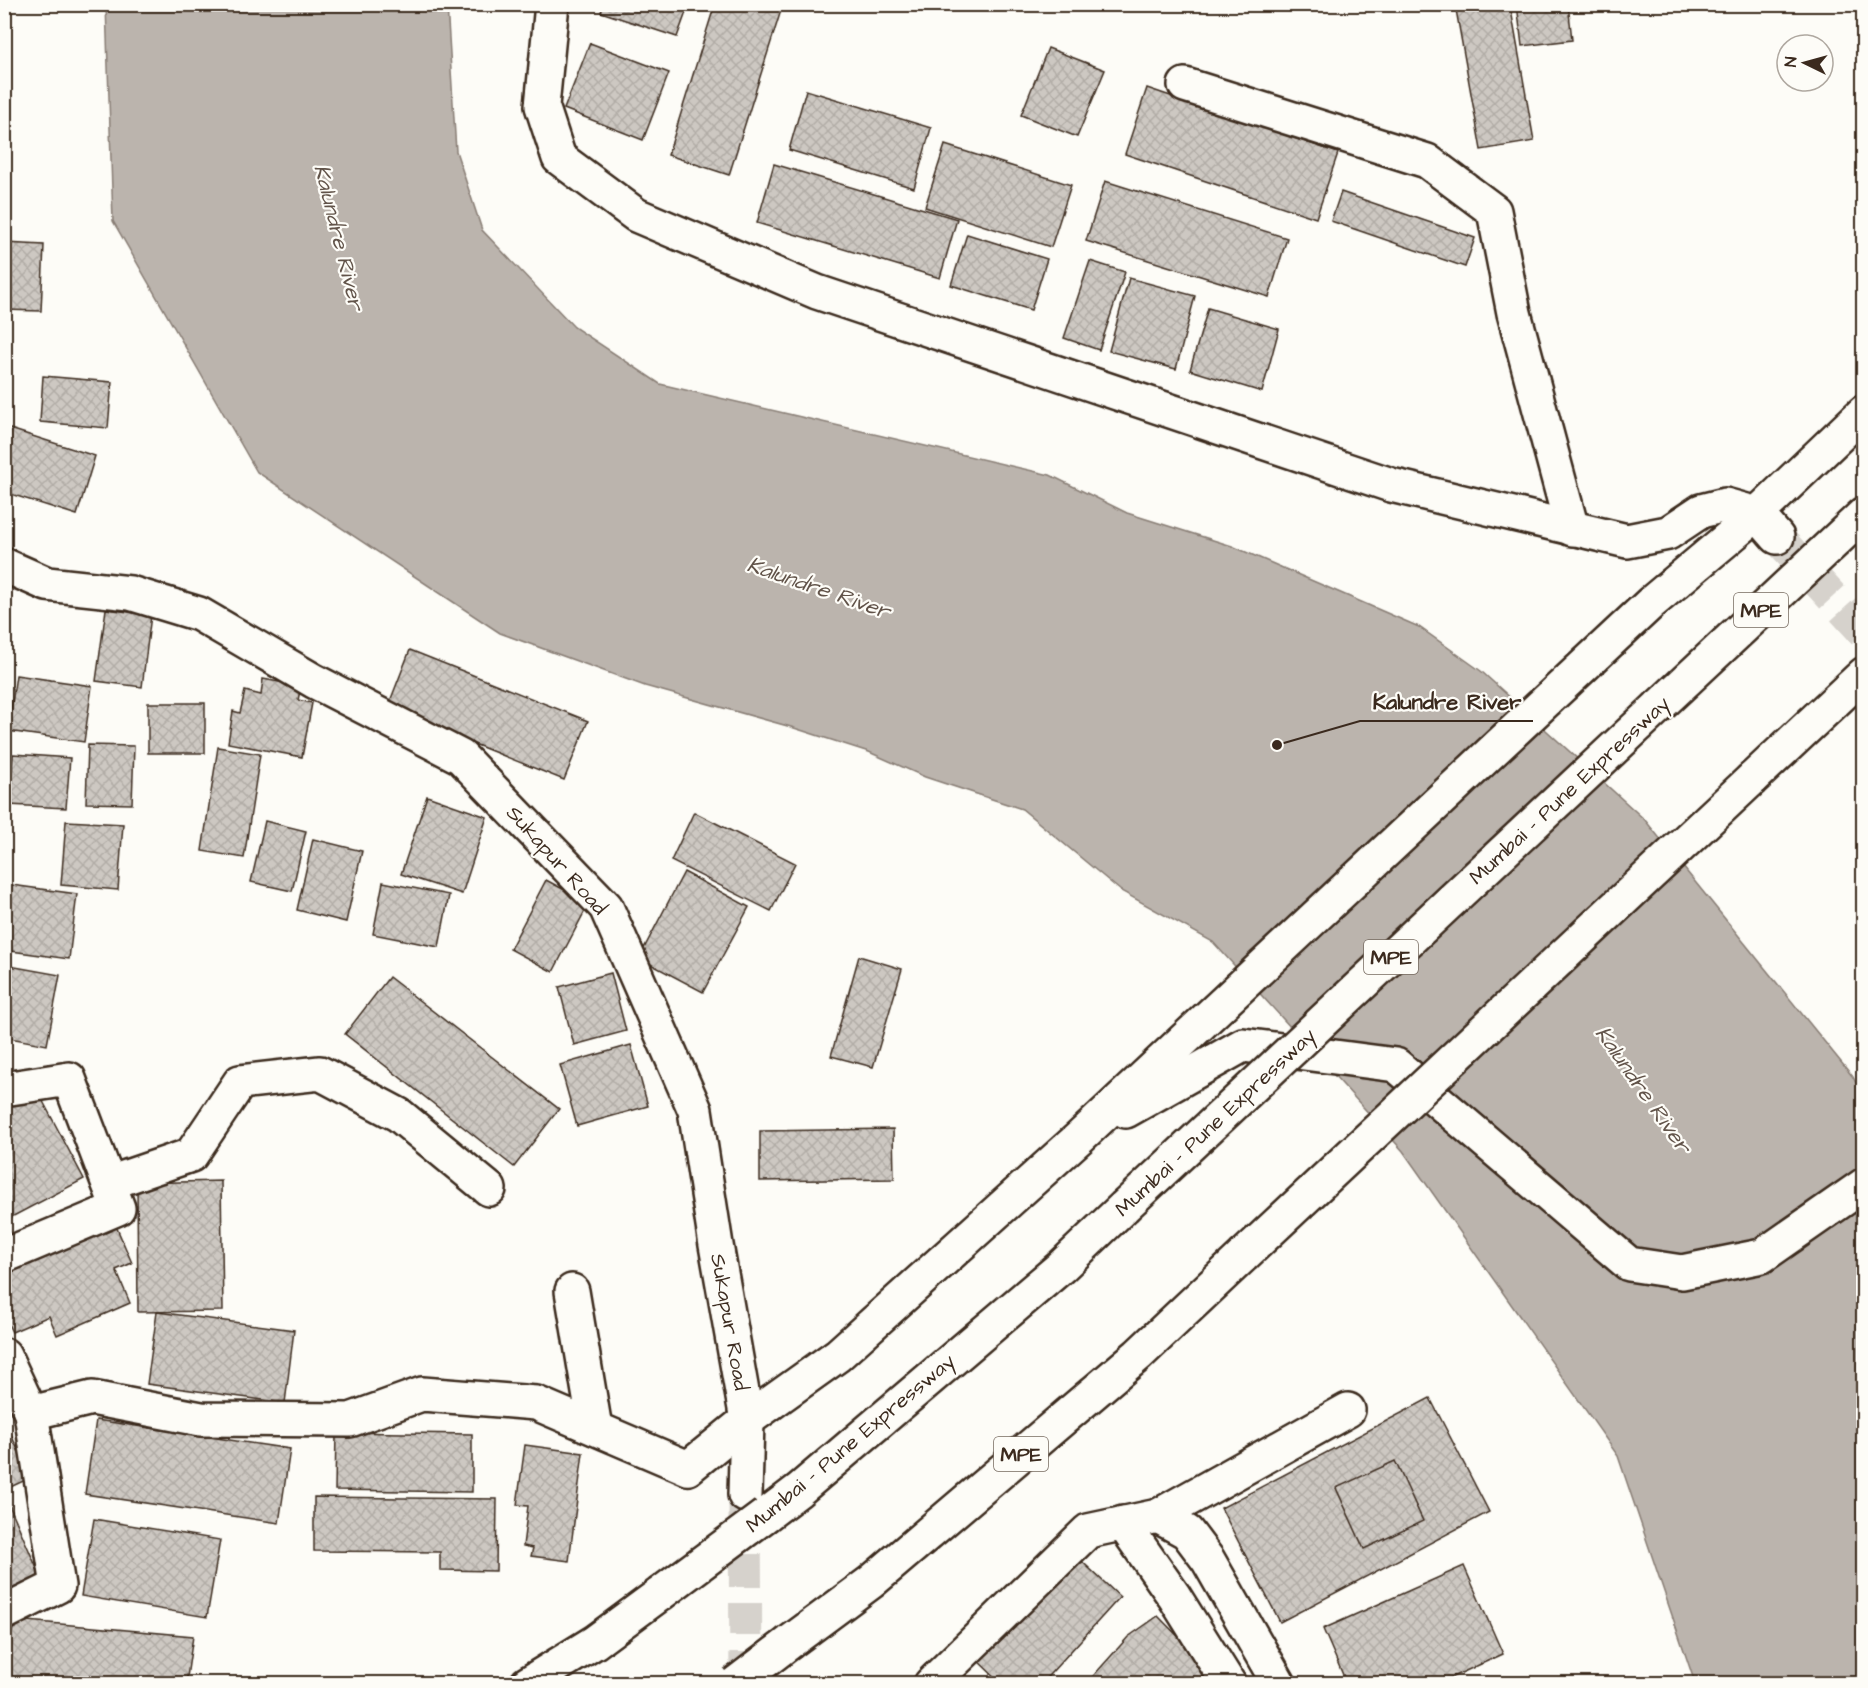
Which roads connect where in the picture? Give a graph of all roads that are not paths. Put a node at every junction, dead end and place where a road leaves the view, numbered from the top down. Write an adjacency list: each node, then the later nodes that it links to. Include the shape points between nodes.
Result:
1 (552, 4): 6 (main road, via 542,106 559,158 636,215 817,292 1392,485)
2 (1185, 85): 6 (main road, via 1427,161 1494,211 1514,313)
3 (1863, 412): 5 (main road)
4 (1863, 514): 21 (main road, Mumbai - Pune Expressway / MPE, bridge, via 1052,1274 799,1490)
5 (1767, 525): 6 (main road, via 1725,505 1701,511 1668,532 1627,541); 10 (main road, via 1652,602)
6 (1572, 529)
7 (4, 565): 19 (main road, Sukapur Road, via 47,584 130,593 200,614 314,681 461,757 606,907 695,1110)
8 (1863, 674): 26 (main road, MPE, bridge, via 1138,1355 871,1582)
9 (4, 1089): 11 (main road, via 69,1079)
10 (1080, 1137): 12 (main road, via 1243,1045 1396,1065 1629,1264 1682,1272 1762,1256); 19 (main road, via 838,1355)
11 (109, 1183): 13 (main road, via 191,1155 240,1082 320,1073 399,1115); 14 (main road, via 118,1208)
12 (1863, 1185)
13 (489, 1189)
14 (4, 1256)
15 (572, 1291): 20 (main road)
16 (4, 1355): 18 (main road)
17 (1348, 1410): 22 (main road)
18 (31, 1413): 20 (main road, via 92,1398 201,1419 350,1420 422,1394 536,1403); 24 (main road, via 58,1586)
19 (747, 1420): 20 (main road, via 688,1468); 21 (main road, Sukapur Road)
20 (596, 1428)
21 (756, 1505): 25 (main road, Mumbai - Pune Expressway / MPE, bridge, via 660,1594 595,1642)
22 (1158, 1516): 23 (main road); 29 (main road, via 1186,1532 1208,1560)
23 (1124, 1522): 27 (main road, via 1088,1531); 28 (main road)
24 (4, 1613)
25 (527, 1683)
26 (735, 1683)
27 (931, 1683)
28 (1229, 1683)
29 (1279, 1683)

